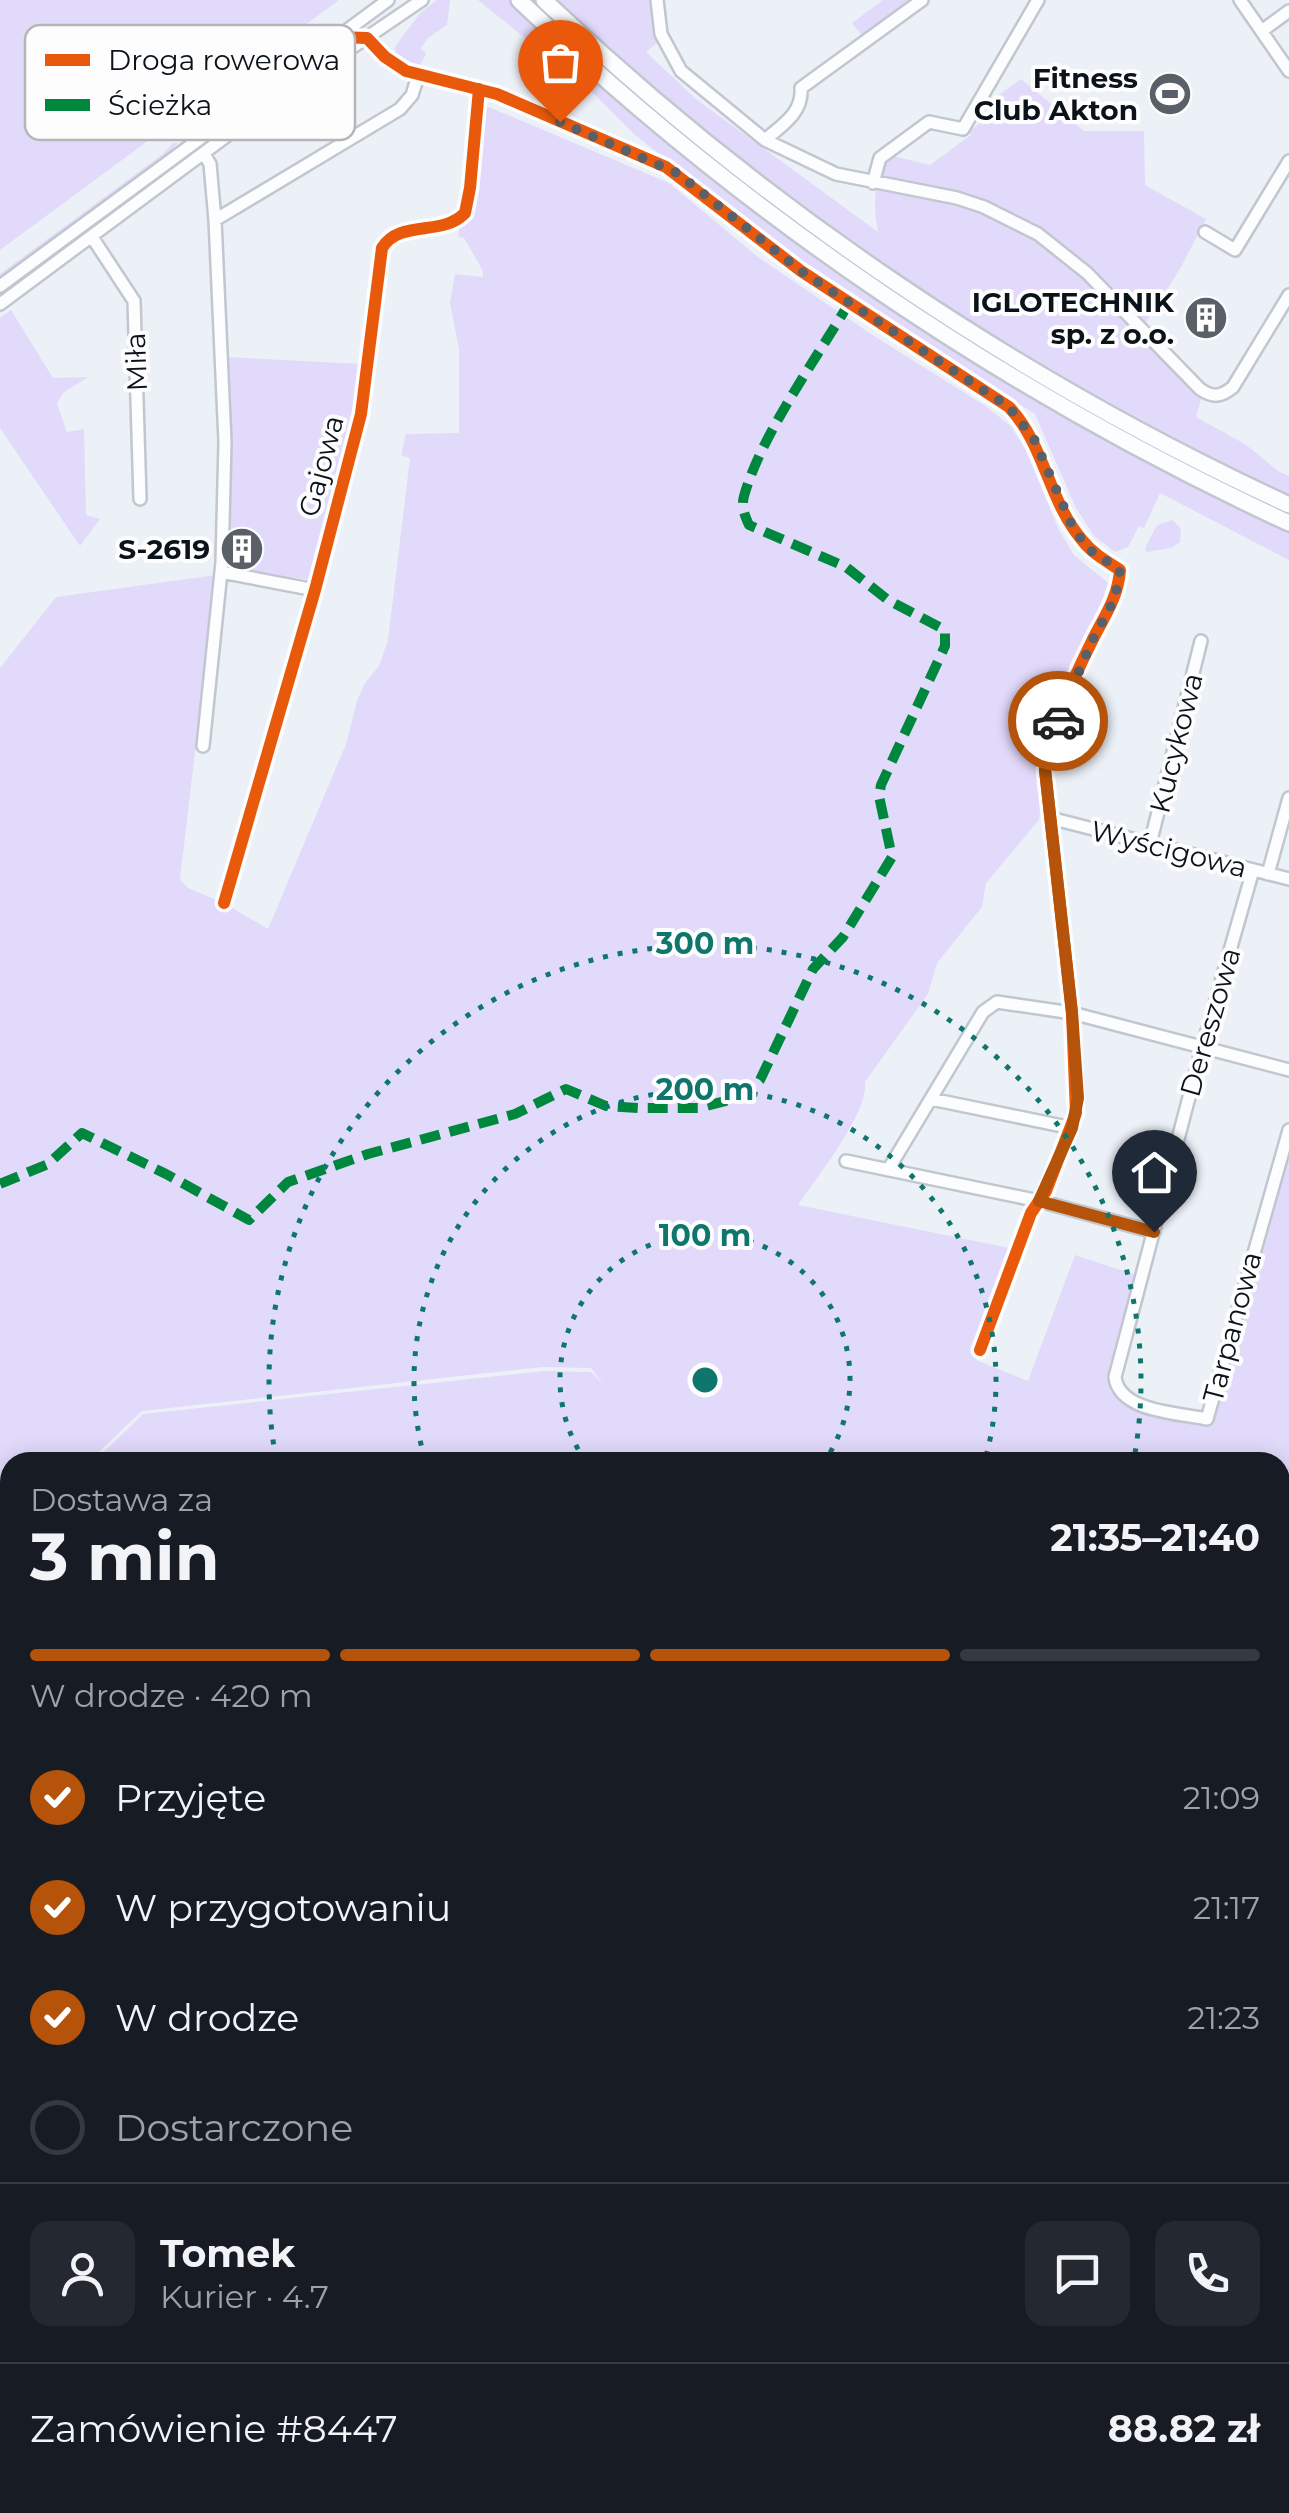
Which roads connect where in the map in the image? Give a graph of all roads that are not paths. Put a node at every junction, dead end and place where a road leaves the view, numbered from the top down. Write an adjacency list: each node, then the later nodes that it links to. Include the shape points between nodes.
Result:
1 (388, 0): 9 (street)
2 (422, 0): 14 (street)
3 (519, 0): 35 (highway, via 685,146 856,274 1094,424)
4 (544, 0): 34 (highway, via 740,168 938,309 1102,408)
5 (656, 0): 23 (street, via 662,34 680,71)
6 (922, 0): 23 (street, via 801,88 797,111)
7 (1038, 0): 26 (street, via 963,129 929,122 880,158)
8 (1240, 0): 12 (street)
9 (374, 10): 11 (street); 14 (street)
10 (1289, 11): 12 (street)
11 (353, 25)
12 (1263, 30): 16 (street)
13 (355, 38): 14 (street)
14 (368, 38): 15 (street); 17 (street)
15 (355, 47)
16 (1289, 71)
17 (418, 76): 18 (street); 19 (street, via 400,109)
18 (479, 90): 37 (street, Gajowa, via 465,213 449,224 396,234 382,248 361,414); 41 (street, via 677,173 801,271 1009,407 1034,439 1074,530 1120,570 1118,591 1048,748)
19 (355, 136)
20 (198, 140): 30 (street)
21 (222, 140): 24 (street)
22 (348, 140): 27 (street)
23 (765, 140): 26 (street, via 810,164)
24 (204, 154): 27 (street); 29 (street)
25 (1289, 161): 28 (street, via 1235,250)
26 (873, 183): 31 (street, via 984,206 1038,234 1087,273 1210,396 1233,387)
27 (215, 220): 36 (street, via 225,442)
28 (1205, 232)
29 (92, 236): 32 (street); 33 (street, Miła, via 134,301)
30 (0, 286)
31 (1289, 296)
32 (0, 304)
33 (140, 499)
34 (1289, 505)
35 (1289, 523)
36 (221, 572): 37 (street); 39 (street)
37 (315, 590): 46 (street, Gajowa)
38 (1201, 641): 42 (street, Kucykowa)
39 (203, 746)
40 (1289, 798): 44 (street)
41 (1050, 818): 42 (street, Wyścigowa); 47 (street)
42 (1150, 844): 43 (street, Wyścigowa)
43 (1253, 870): 44 (street, Wyścigowa); 48 (street, Dereszowa)
44 (1268, 874): 45 (street, Wyścigowa)
45 (1289, 879)
46 (224, 903)
47 (1072, 1013): 48 (street); 50 (street, via 1006,1001 990,1006); 51 (street, via 1078,1098)
48 (1202, 1047): 49 (street); 56 (street, Dereszowa)
49 (1289, 1070)
50 (931, 1099): 51 (street); 54 (street)
51 (1072, 1128): 55 (street)
52 (1289, 1130): 58 (street, Tarpanowa, via 1207,1419 1127,1399)
53 (846, 1161): 54 (street)
54 (888, 1170): 55 (street)
55 (1039, 1201): 56 (street); 57 (street)
56 (1154, 1232): 58 (street, Dereszowa)
57 (980, 1350)
58 (1116, 1376)

